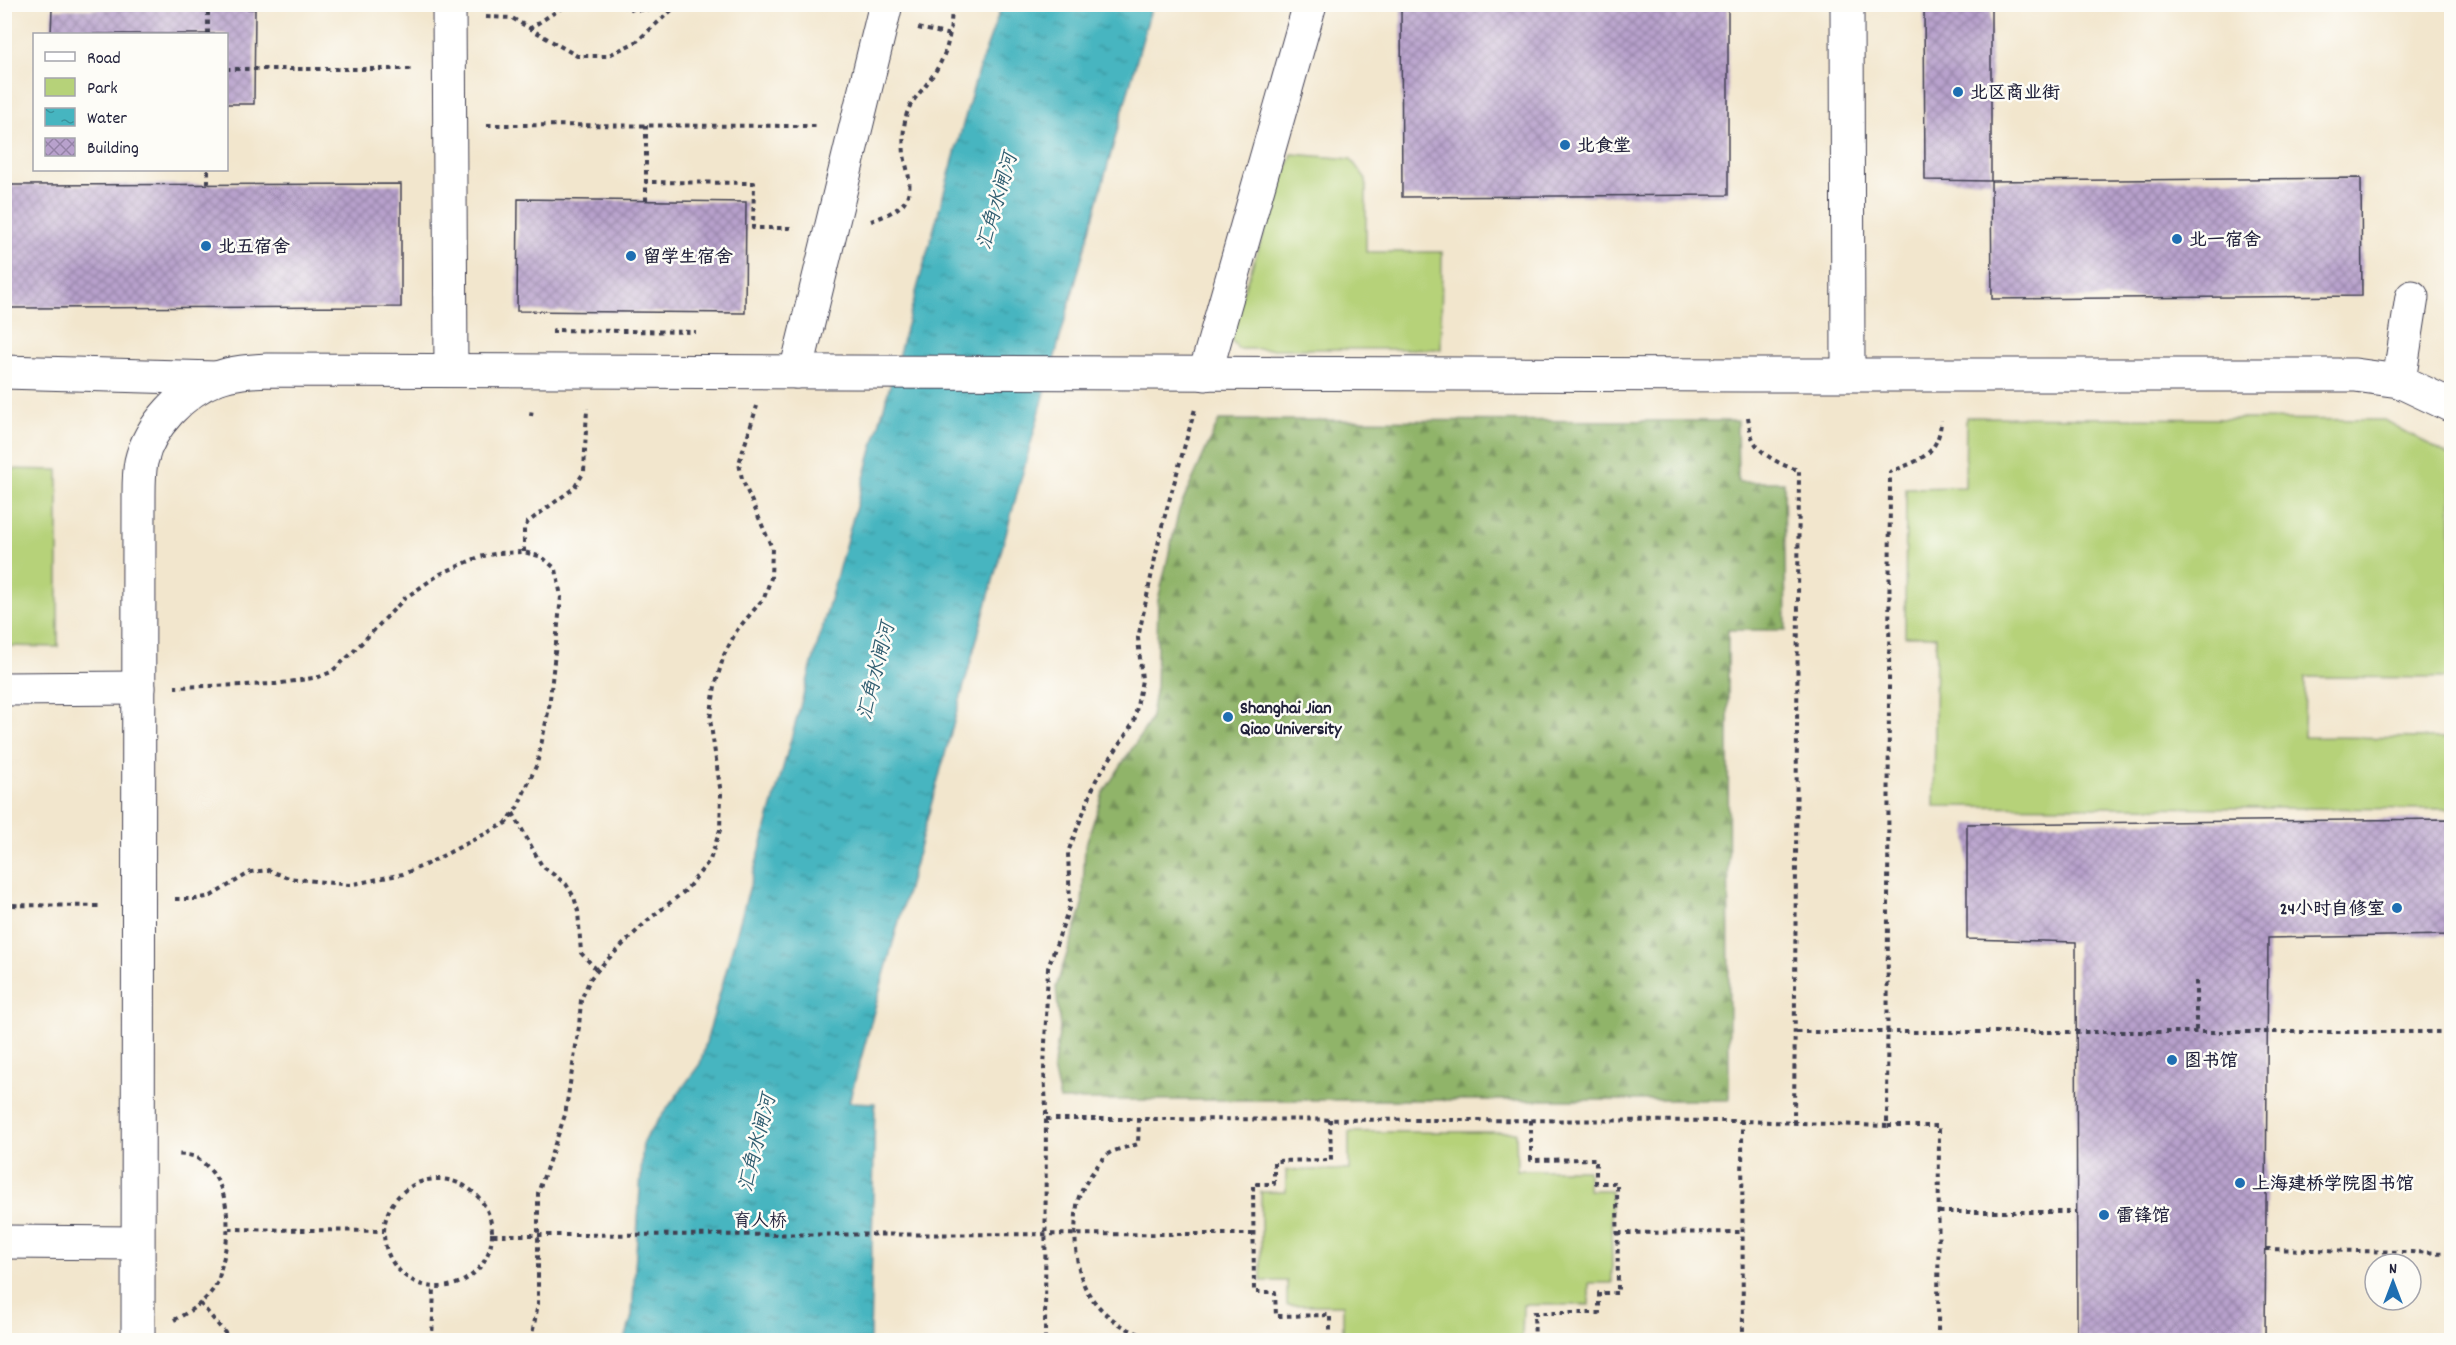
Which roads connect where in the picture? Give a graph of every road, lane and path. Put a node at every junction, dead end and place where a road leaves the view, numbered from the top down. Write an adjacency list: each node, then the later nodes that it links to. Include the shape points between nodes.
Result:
1 (208, 4): 12 (path)
2 (575, 4): 11 (path)
3 (612, 4): 8 (path, via 635,10)
4 (886, 4): 18 (street)
5 (952, 4): 13 (path)
6 (1310, 4): 30 (street)
7 (1847, 4): 31 (street)
8 (674, 7): 11 (path, via 636,42 607,56 577,56)
9 (449, 10): 11 (path, via 512,18); 15 (street)
10 (913, 27): 13 (path)
11 (529, 29)
12 (208, 33)
13 (951, 34): 23 (path, via 943,61 913,100 906,117 904,154 909,189 905,202)
14 (228, 69): 15 (path)
15 (449, 69): 16 (street)
16 (450, 124): 17 (path); 26 (street)
17 (646, 125): 18 (path); 20 (path)
18 (856, 126): 24 (street)
19 (208, 171): 21 (path)
20 (646, 182): 22 (path); 24 (path, via 754,183 753,228)
21 (208, 185)
22 (646, 201)
23 (892, 211)
24 (831, 228): 28 (street)
25 (2412, 297): 33 (street)
26 (451, 370): 27 (street); 32 (street, via 267,370)
27 (586, 371): 28 (street); 37 (path, via 584,472 574,488 528,522 524,529)
28 (781, 371): 30 (street); 44 (path, via 739,464 772,548 771,578 764,598 737,630 724,656 716,686 710,719 722,794 720,830 710,860 685,891 648,920)
29 (4, 372): 32 (street)
30 (1205, 374): 31 (street); 50 (path, via 1162,526 1138,638 1142,680 1134,722 1096,780 1068,852 1070,905 1048,968)
31 (1848, 374): 33 (street, via 2355,375)
32 (216, 378): 39 (street, via 165,415 141,461)
33 (2399, 381): 34 (street)
34 (2451, 406)
35 (1748, 417): 46 (path, via 1752,438 1760,450 1799,470)
36 (1941, 420): 47 (path, via 1940,434 1928,455 1890,472)
37 (524, 552): 39 (path, via 479,557 440,574 405,598 340,665 319,677 276,684); 40 (path, via 542,557 556,569 561,597 540,754)
38 (4, 688): 39 (street)
39 (138, 688): 41 (street)
40 (513, 813): 41 (path, via 491,832 403,874 349,885 289,878 268,870 250,872 211,896); 44 (path, via 542,866 566,884 574,897 581,953)
41 (138, 899): 70 (street)
42 (4, 905): 43 (path)
43 (102, 906)
44 (597, 970): 67 (path, via 580,1000 565,1115 538,1193)
45 (2196, 981): 48 (path)
46 (1796, 1032): 47 (path); 55 (path)
47 (1887, 1032): 48 (path); 56 (path)
48 (2196, 1032): 49 (path)
49 (2451, 1032)
50 (1046, 1119): 51 (path); 63 (path)
51 (1139, 1119): 52 (path); 64 (path, via 1138,1144 1108,1154 1078,1198)
52 (1330, 1119): 53 (path); 68 (path, via 1331,1160 1274,1161 1274,1184 1252,1184)
53 (1531, 1120): 54 (path); 65 (path, via 1531,1160 1596,1159 1596,1183 1617,1183)
54 (1742, 1121): 55 (path); 62 (path)
55 (1794, 1122): 56 (path)
56 (1887, 1126): 58 (path, via 1939,1126)
57 (174, 1154): 60 (path, via 195,1157 220,1183)
58 (1939, 1212): 59 (path); 85 (path)
59 (2076, 1212)
60 (229, 1229): 61 (path); 74 (path, via 216,1285)
61 (384, 1231): 66 (path, via 390,1206 402,1191 418,1182 436,1179 470,1188 483,1201); 73 (path, via 389,1259 400,1273)
62 (1742, 1232): 65 (path); 84 (path)
63 (1046, 1233): 64 (path, 育人桥); 67 (path, 育人桥); 80 (path)
64 (1076, 1233): 68 (path, 育人桥); 81 (path, via 1078,1269 1088,1293 1128,1331 1143,1335)
65 (1617, 1233): 83 (path, via 1618,1293 1599,1293 1599,1313 1534,1313)
66 (493, 1234): 67 (path, 育人桥); 73 (path, via 490,1252 468,1280 452,1287)
67 (538, 1234): 79 (path, via 538,1304)
68 (1253, 1234): 82 (path, via 1254,1292 1275,1292 1276,1316 1330,1315)
69 (4, 1242): 70 (street)
70 (137, 1243): 76 (street)
71 (2265, 1249): 72 (path)
72 (2451, 1252)
73 (434, 1288): 78 (path)
74 (200, 1303): 75 (path); 77 (path)
75 (173, 1320)
76 (138, 1341)
77 (231, 1341)
78 (432, 1341)
79 (531, 1341)
80 (1046, 1341)
81 (1143, 1341)
82 (1330, 1341)
83 (1535, 1341)
84 (1743, 1341)
85 (1938, 1341)

